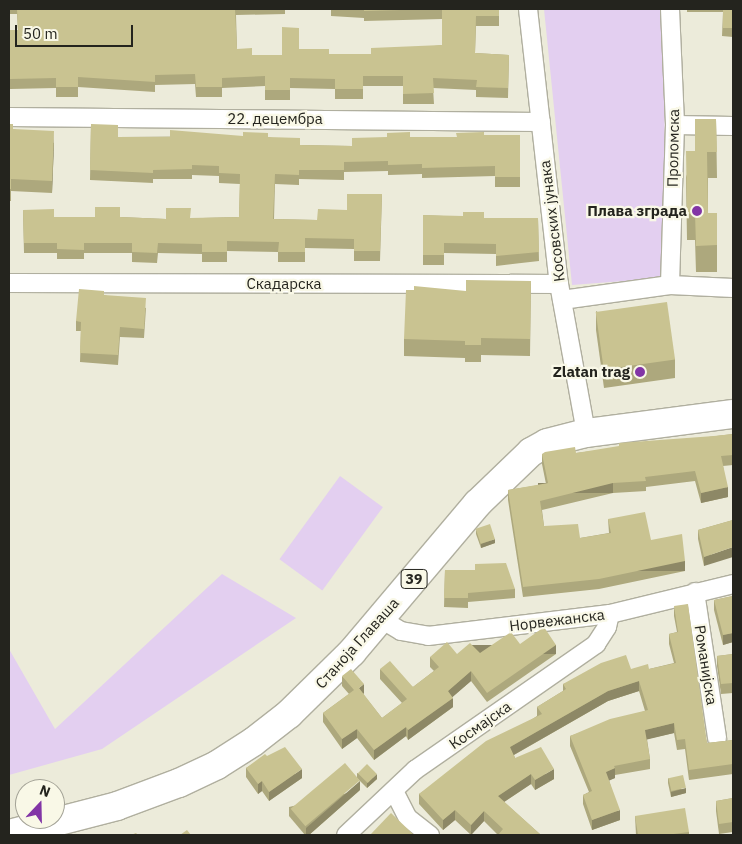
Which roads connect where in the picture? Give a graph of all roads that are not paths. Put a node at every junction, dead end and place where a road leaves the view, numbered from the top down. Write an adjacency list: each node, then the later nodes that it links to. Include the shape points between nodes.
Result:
1 (528, 9): 4 (street, Косовских јунака)
2 (670, 9): 5 (street, Проломска)
3 (9, 118): 4 (street, 22. децембра)
4 (541, 122): 10 (street, Косовских јунака)
5 (675, 125): 6 (street); 8 (street, Проломска)
6 (733, 126)
7 (9, 283): 10 (street, Скадарска)
8 (670, 285): 9 (street); 10 (street, Скадарска)
9 (733, 288)
10 (561, 292): 12 (street, Косовских јунака)
11 (733, 414): 12 (main road, Станоја Главаша / 39)
12 (586, 433): 16 (main road, Станоја Главаша / 39, via 546,443 521,459 477,504)
13 (733, 584): 14 (street, Норвежанска)
14 (696, 592): 15 (street, Норвежанска); 17 (street, Романијска)
15 (610, 614): 16 (street, Норвежанска, via 428,636 401,631); 18 (street, Космајска, via 607,627 596,644 415,770)
16 (381, 619): 19 (main road, Станоја Главаша / 39, via 289,714 217,765 117,806)
17 (717, 738)
18 (394, 791): 20 (street, Космајска); 21 (street, via 408,818)
19 (9, 834)
20 (346, 835)
21 (430, 835)

